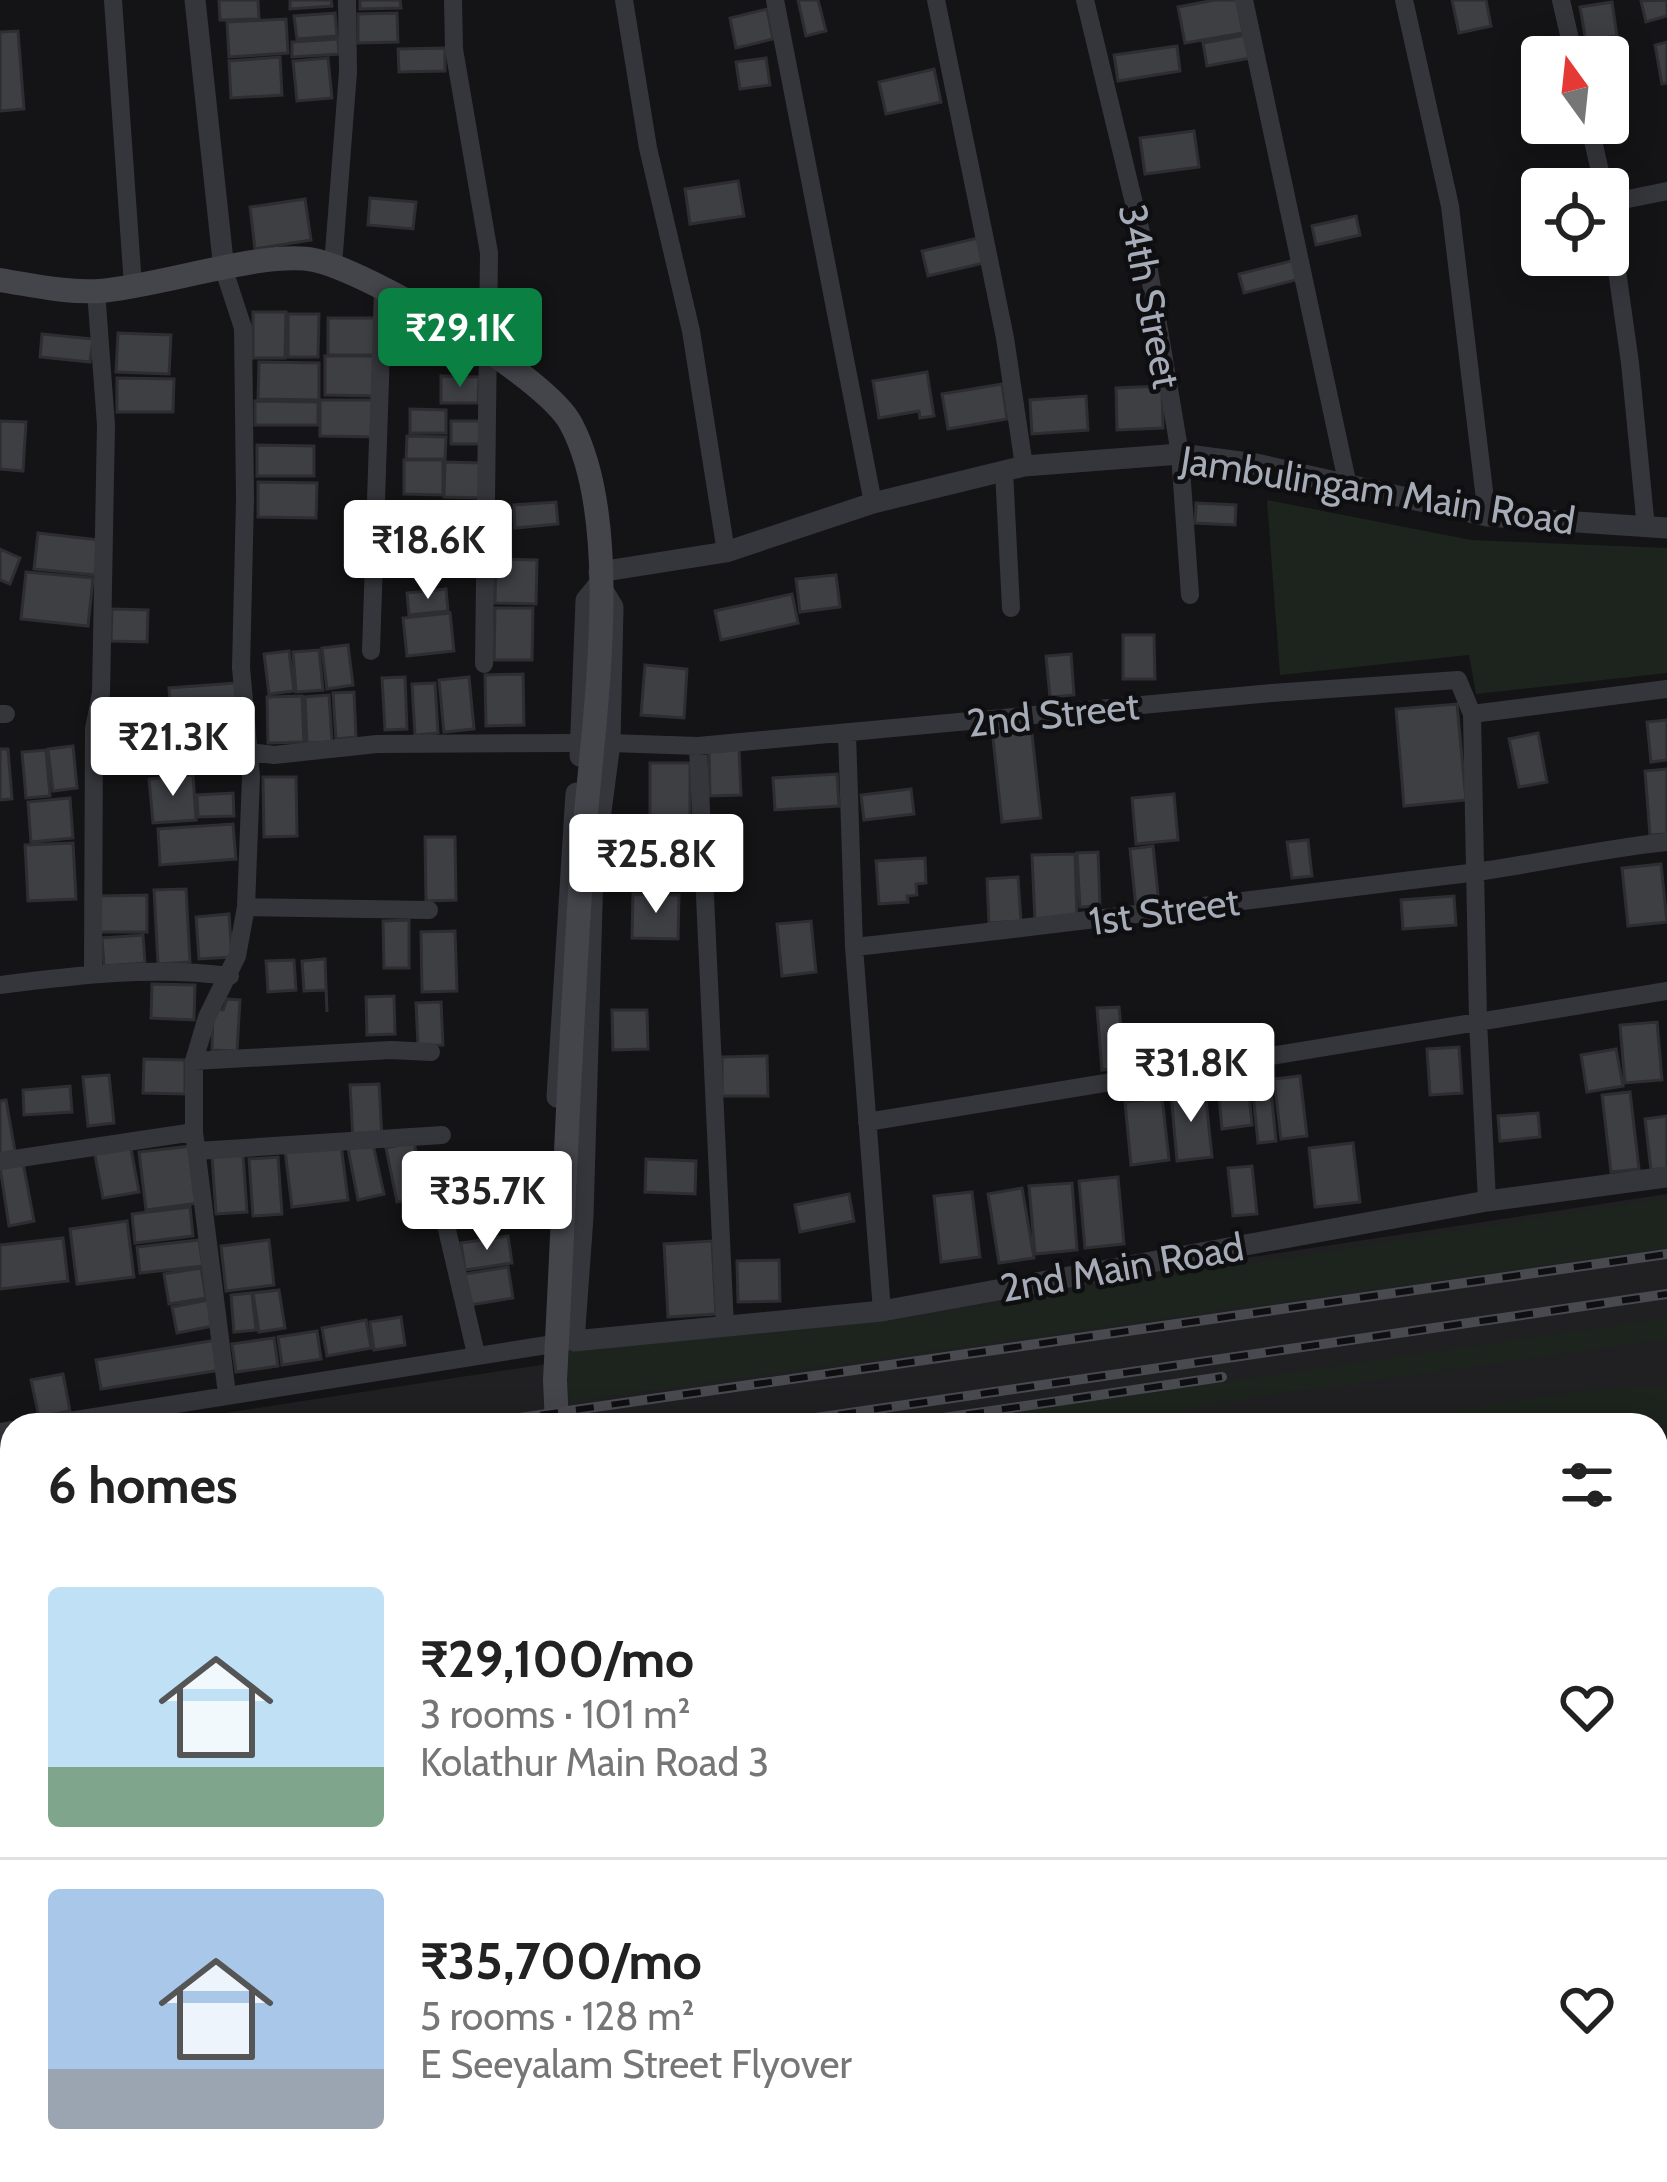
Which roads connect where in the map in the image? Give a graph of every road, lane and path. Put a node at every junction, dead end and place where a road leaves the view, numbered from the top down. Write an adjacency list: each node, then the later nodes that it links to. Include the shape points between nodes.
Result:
1 (113, 0): 19 (street)
2 (195, 0): 16 (street)
3 (347, 0): 15 (street)
4 (453, 0): 22 (street, via 488,253)
5 (623, 0): 29 (street, via 691,331)
6 (775, 0): 26 (street)
7 (936, 0): 24 (street, via 1005,338)
8 (1085, 0): 23 (street, 34th Street, via 1145,253)
9 (1244, 0): 25 (street)
10 (1404, 0): 27 (street, via 1450,206)
11 (1561, 0): 12 (street)
12 (1569, 36)
13 (1667, 191): 14 (street)
14 (1629, 200)
15 (333, 266): 16 (main road, via 310,259); 20 (main road)
16 (224, 270): 19 (main road); 41 (street, via 243,328 241,668)
17 (1618, 276): 28 (street)
18 (0, 280): 21 (main road)
19 (133, 286): 21 (main road)
20 (383, 290): 22 (main road); 33 (street)
21 (96, 291): 47 (street, via 106,425)
22 (489, 351): 30 (main road, via 570,422 600,524); 34 (street)
23 (1180, 454): 24 (street, Jambulingam Main Road); 25 (street, Jambulingam Main Road); 31 (street, 34th Street)
24 (1014, 468): 26 (street, Jambulingam Main Road); 32 (street)
25 (1348, 486): 27 (street, Jambulingam Main Road)
26 (873, 503): 29 (street, Jambulingam Main Road)
27 (1487, 516): 28 (street, Jambulingam Main Road)
28 (1657, 528)
29 (726, 552): 30 (street, Jambulingam Main Road)
30 (599, 585): 38 (street, via 586,600); 39 (street, via 613,607); 68 (main road)
31 (1190, 596)
32 (1011, 608)
33 (371, 651)
34 (484, 664)
35 (1667, 689): 36 (street)
36 (1472, 714): 37 (street, 2nd Street, via 1458,680); 43 (street)
37 (847, 734): 40 (street, 2nd Street); 46 (street)
38 (581, 743): 41 (street); 57 (street, via 556,1124)
39 (610, 743): 40 (street, 2nd Street); 57 (street, via 592,872)
40 (698, 746): 63 (street)
41 (249, 752): 44 (street)
42 (1667, 842): 43 (street, 1st Street)
43 (1473, 872): 46 (street, 1st Street); 51 (street)
44 (246, 907): 45 (street); 48 (street)
45 (429, 910)
46 (854, 947): 54 (street)
47 (93, 972): 48 (street); 49 (street)
48 (230, 976): 53 (street)
49 (0, 985)
50 (1667, 991): 51 (street)
51 (1478, 1021): 54 (street); 61 (street)
52 (431, 1052): 53 (street)
53 (194, 1061): 56 (street)
54 (868, 1122): 62 (street)
55 (442, 1135): 56 (street)
56 (196, 1142): 58 (street); 66 (street)
57 (585, 1143): 64 (street)
58 (0, 1161)
59 (1667, 1178): 61 (street, 2nd Main Road)
60 (438, 1191): 65 (street)
61 (1487, 1202): 62 (street, 2nd Main Road)
62 (882, 1311): 63 (street, 2nd Main Road)
63 (725, 1326): 64 (street, 2nd Main Road)
64 (574, 1341): 65 (street)
65 (476, 1354): 66 (street)
66 (227, 1394): 67 (street)
67 (115, 1413)
68 (556, 1413)

